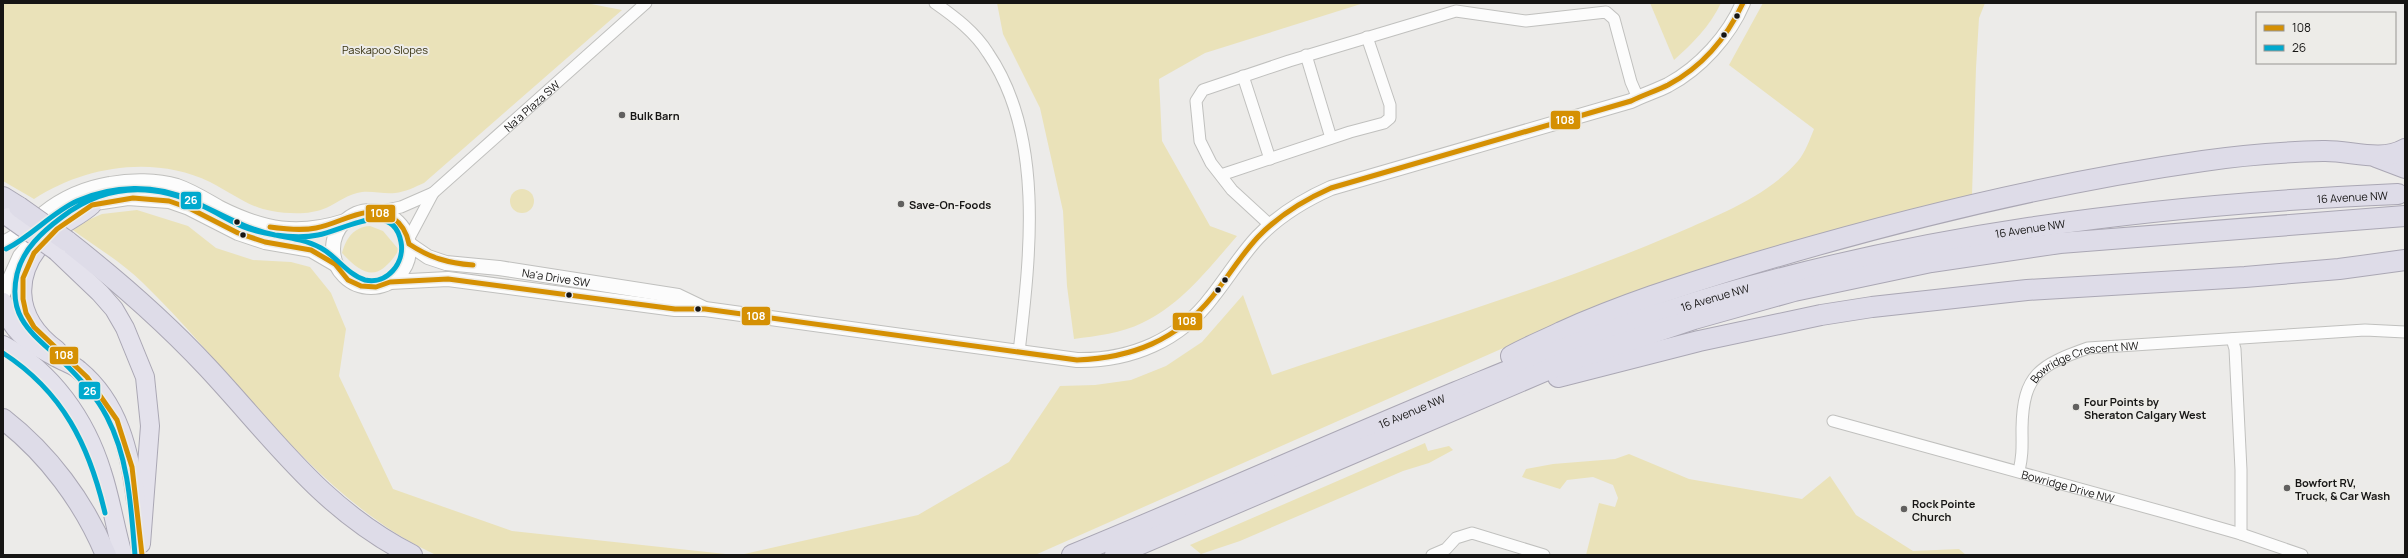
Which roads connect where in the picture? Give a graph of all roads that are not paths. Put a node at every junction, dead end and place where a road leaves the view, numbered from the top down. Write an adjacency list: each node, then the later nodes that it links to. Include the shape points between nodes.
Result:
1 (646, 3): 14 (street, Na'a Plaza SW)
2 (935, 3): 36 (street, via 961,22 988,52 1004,81 1020,120 1029,190 1027,270)
3 (1743, 3): 7 (street, Na'a Drive SW, via 1720,41 1697,65 1669,84)
4 (1367, 37): 5 (street); 7 (street, via 1456,11 1526,21 1606,12 1614,19 1631,82); 8 (street, via 1390,105 1390,118 1384,123)
5 (1306, 55): 6 (street); 8 (street)
6 (1243, 76): 11 (street); 13 (street, via 1204,90 1196,101 1200,141 1211,163)
7 (1638, 98): 21 (street, Na'a Drive SW, via 1331,188 1300,204)
8 (1331, 138): 11 (street)
9 (2405, 149): 10 (highway, via 2384,156)
10 (2369, 155): 12 (highway); 38 (highway, via 2325,151 2205,161 2096,177 1974,203 1813,246 1630,304 1518,352)
11 (1270, 159): 13 (street)
12 (2405, 168)
13 (1221, 175): 21 (street, via 1232,190)
14 (433, 193): 18 (street, Na'a Plaza SW, via 401,207); 22 (street, Na'a Plaza SW)
15 (2398, 194): 38 (highway, 16 Avenue NW, via 2264,201 2136,213 1996,232 1876,255 1799,273 1671,310 1568,346)
16 (92, 205): 27 (street, via 134,198 169,201 190,208 238,233 265,242 311,250); 30 (street, via 81,205 70,211 39,234 18,260); 37 (highway, via 42,243 28,265 22,286 24,309 31,324)
17 (8, 209): 24 (highway, bridge)
18 (376, 212): 20 (street, via 356,214); 22 (street, via 388,215 398,222)
19 (2405, 216): 38 (highway, 16 Avenue NW, via 2060,243 1880,272 1794,291 1657,331)
20 (345, 221): 23 (street, via 317,229 266,227 176,186 124,182 75,194 51,208 15,238); 27 (street, via 337,231 333,243)
21 (1270, 226): 36 (street, Na'a Drive SW, via 1249,247 1204,308 1183,327 1159,342 1133,353 1092,360)
22 (408, 242): 29 (street, via 406,264 400,274); 32 (street, Na'a Drive SW, via 428,257 446,263 499,268 678,296)
23 (3, 243)
24 (61, 246): 43 (highway, via 114,309 126,328 145,377 150,426); 48 (highway, via 134,296 176,336 322,493 383,540)
25 (2405, 251): 28 (highway)
26 (2405, 260): 28 (highway)
27 (335, 264): 29 (street, via 348,280 361,286 376,287)
28 (2358, 266): 38 (highway, via 2245,277 1998,292 1829,314 1699,341)
29 (390, 282): 32 (street, Na'a Drive SW, via 448,279 675,309)
30 (3, 294)
31 (3, 302): 37 (highway, via 9,320 21,336)
32 (705, 309): 36 (street, Na'a Drive SW)
33 (2405, 332): 34 (street, Bowridge Crescent NW, via 2365,330)
34 (2232, 339): 41 (street, Bowridge Crescent NW, via 2088,348 2060,358 2037,372 2026,392 2022,408 2024,451); 42 (street, via 2235,349 2240,430)
35 (3, 345): 47 (highway, via 49,380 82,426 103,474)
36 (1019, 352)
37 (75, 366): 43 (highway, via 103,398 122,432 132,467)
38 (1442, 406): 45 (highway, 16 Avenue NW); 49 (highway, 16 Avenue NW)
39 (3, 419): 46 (highway, via 45,457 63,479 98,536)
40 (1832, 421): 41 (street, Bowridge Drive NW)
41 (2019, 471): 42 (street, Bowridge Drive NW)
42 (2241, 534): 52 (street, Bowridge Drive NW)
43 (142, 549)
44 (1448, 552): 50 (street); 51 (street, via 1456,538 1472,533)
45 (1074, 554)
46 (106, 555)
47 (122, 555)
48 (412, 555)
49 (1115, 555)
50 (1432, 555)
51 (1544, 555)
52 (2302, 555)

